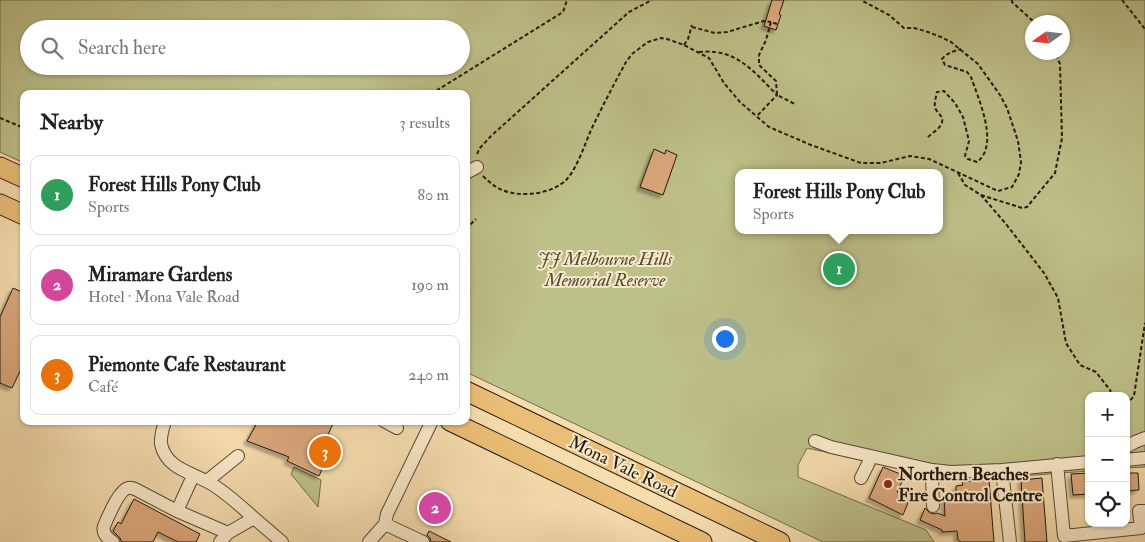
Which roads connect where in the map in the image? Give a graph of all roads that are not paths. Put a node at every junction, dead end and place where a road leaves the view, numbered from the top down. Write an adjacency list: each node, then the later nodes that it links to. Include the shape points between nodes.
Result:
1 (0, 167): 2 (highway)
2 (20, 176)
3 (0, 204): 4 (highway)
4 (20, 213)
5 (470, 393): 37 (highway, Mona Vale Road)
6 (164, 425): 22 (street, via 161,438 164,452 175,466)
7 (391, 425): 10 (street)
8 (430, 425): 29 (street)
9 (458, 425): 36 (highway, Mona Vale Road)
10 (397, 428)
11 (1145, 438): 13 (street)
12 (815, 441): 15 (street)
13 (1130, 445)
14 (238, 456): 24 (street)
15 (870, 456): 20 (street); 23 (street)
16 (1145, 458): 17 (street)
17 (1130, 460)
18 (1085, 462): 19 (street)
19 (1057, 464): 21 (street); 31 (street)
20 (932, 470): 21 (street); 25 (street)
21 (1002, 470): 38 (street)
22 (193, 476): 24 (street); 26 (street)
23 (862, 478)
24 (207, 481): 28 (street)
25 (933, 506)
26 (177, 511): 30 (street); 32 (street, via 136,489 127,488 121,493 104,526 104,534)
27 (1145, 511): 31 (street, via 1139,512 1141,528)
28 (254, 518): 30 (street); 33 (street)
29 (385, 524): 34 (street); 35 (street)
30 (224, 538)
31 (1064, 539)
32 (113, 542)
33 (282, 542)
34 (369, 542)
35 (423, 542)
36 (702, 542)
37 (780, 542)
38 (1010, 542)

